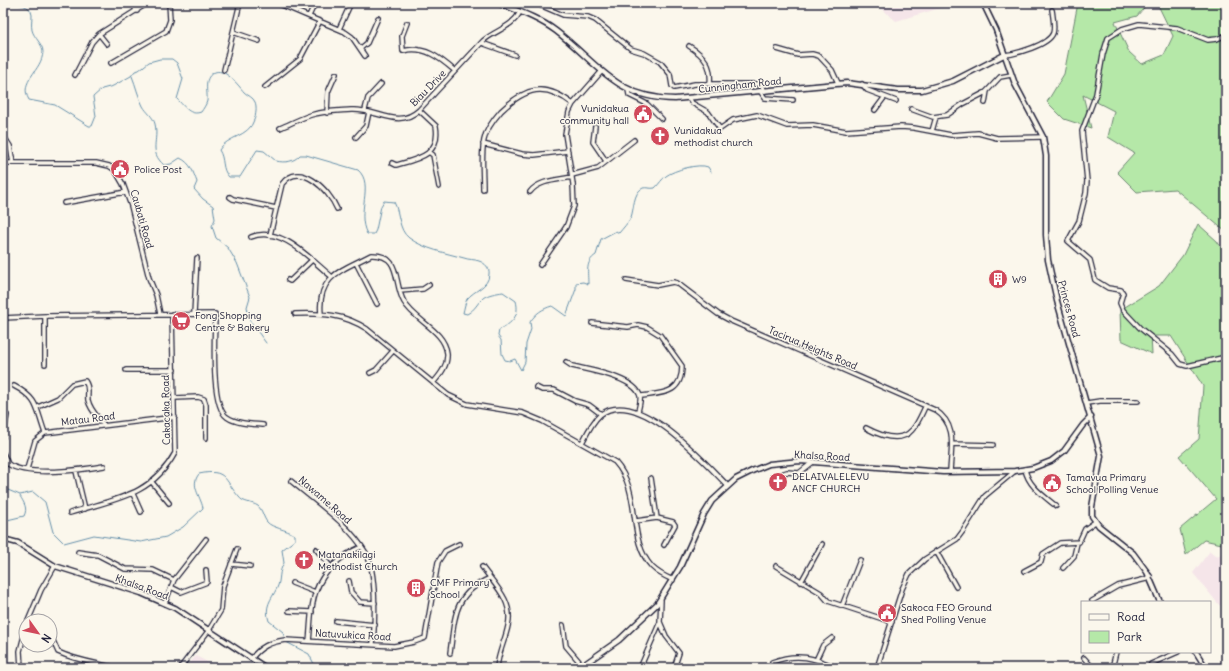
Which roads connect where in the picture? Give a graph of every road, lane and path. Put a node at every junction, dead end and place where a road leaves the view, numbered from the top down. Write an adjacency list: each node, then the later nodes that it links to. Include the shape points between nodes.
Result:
1 (132, 3): 13 (street)
2 (148, 3): 13 (street)
3 (169, 3): 32 (street, via 170,20 166,31)
4 (240, 3): 20 (street)
5 (277, 3): 10 (street)
6 (315, 3): 15 (street)
7 (498, 3): 14 (main road, Cunningham Road)
8 (535, 3): 41 (street, via 563,15 595,20 631,49 660,62 670,74 673,88)
9 (983, 3): 30 (main road, Princes Road)
10 (284, 4): 15 (street)
11 (350, 4): 19 (street)
12 (1052, 10): 30 (street, via 1054,31 1050,37 1026,51)
13 (137, 11): 21 (street)
14 (520, 12): 24 (street, Biau Drive, via 511,24); 35 (main road, Cunningham Road, via 556,31)
15 (309, 16): 17 (street)
16 (378, 18): 27 (street, via 367,43)
17 (320, 21): 19 (street); 43 (street, via 305,52)
18 (407, 23): 34 (street, via 402,36 403,51 411,49 427,52 441,59)
19 (339, 29): 27 (street, via 352,37)
20 (233, 32): 23 (street); 33 (street)
21 (99, 34): 25 (street); 37 (street)
22 (1226, 35): 104 (street, via 1217,40 1210,40 1177,28 1138,24 1122,29 1108,38 1096,94 1082,131 1086,193 1079,221 1068,240 1090,260 1095,280 1108,288 1121,290 1120,303 1123,310 1180,364 1187,366)
23 (259, 41)
24 (482, 42): 29 (street); 34 (street, Biau Drive)
25 (107, 44)
26 (690, 46): 41 (street, via 709,66)
27 (361, 48): 31 (street)
28 (777, 49): 39 (street, via 798,55 819,56 832,70)
29 (514, 55)
30 (1004, 55): 38 (main road, Princes Road); 42 (main road, Cunningham Road, via 953,81 928,89 898,90)
31 (365, 56)
32 (111, 63)
33 (224, 70)
34 (455, 71): 54 (street, Biau Drive)
35 (602, 71): 44 (main road, Cunningham Road); 52 (street)
36 (336, 74): 57 (street, via 328,92)
37 (75, 75)
38 (1012, 75): 45 (street, via 1000,77); 65 (main road, Princes Road)
39 (838, 83): 42 (main road, Cunningham Road); 46 (main road, Cunningham Road)
40 (381, 84): 56 (street, via 368,98)
41 (710, 84): 46 (street, via 760,84)
42 (862, 84): 48 (street, via 866,89)
43 (265, 87)
44 (628, 90): 47 (main road, Cunningham Road, via 656,98); 59 (street, via 629,95 647,104)
45 (988, 90): 51 (street); 58 (street, via 949,114)
46 (762, 91): 47 (main road, Cunningham Road); 49 (street, via 765,98)
47 (689, 98): 62 (street, via 692,103 710,114 720,129 733,120 755,115 787,126 813,125 846,131 901,127)
48 (884, 98): 50 (street); 55 (street)
49 (793, 100)
50 (896, 101)
51 (985, 103)
52 (573, 104): 67 (street, via 552,91 526,92 511,101 492,122); 69 (street, via 566,124)
53 (911, 109): 58 (street)
54 (419, 110): 56 (street, Biau Drive, via 404,119); 68 (street, via 436,126 436,141)
55 (875, 110)
56 (367, 111): 57 (street, Biau Drive); 64 (street, via 366,126)
57 (327, 113): 61 (street, Biau Drive, via 311,115)
58 (936, 117): 62 (street)
59 (662, 120)
60 (595, 126): 70 (street, via 594,142)
61 (280, 128)
62 (932, 131): 65 (street, via 951,135 978,133 997,138)
63 (3, 135): 72 (street, via 10,144)
64 (356, 137)
65 (1044, 137): 116 (main road, Princes Road, via 1048,260 1057,301)
66 (634, 140): 70 (street)
67 (484, 144): 69 (street, via 528,155); 76 (street)
68 (429, 152): 73 (street, via 396,165); 75 (street, via 433,155)
69 (568, 152): 74 (street)
70 (606, 161): 74 (street, via 592,170)
71 (3, 163): 72 (street, Caubati Road)
72 (13, 163): 77 (street, Caubati Road, via 104,164 115,170)
73 (392, 163)
74 (572, 176): 78 (street, via 544,183); 88 (street, via 574,206 570,218)
75 (439, 186)
76 (483, 189)
77 (126, 192): 80 (street); 95 (street, Caubati Road)
78 (530, 192)
79 (230, 197): 81 (street)
80 (64, 203)
81 (276, 208): 82 (street, via 286,178 299,174 315,180 335,203); 83 (street)
82 (337, 209)
83 (270, 235): 84 (street); 86 (street, via 287,241)
84 (251, 236)
85 (197, 258): 97 (street)
86 (312, 260): 89 (street); 90 (street, via 290,281)
87 (356, 263): 89 (street); 93 (street, via 371,254 387,258 393,264); 94 (street)
88 (540, 266)
89 (331, 276): 99 (street, via 322,292)
90 (288, 280)
91 (626, 280): 117 (street, Tacirua Heights Road, via 658,285 677,283 731,321)
92 (429, 285): 93 (street, via 423,289)
93 (400, 291): 110 (street, via 410,310 437,334 444,344 447,353 444,370)
94 (377, 304)
95 (160, 314): 96 (street); 100 (street)
96 (172, 314): 97 (street); 108 (street, Cakacaka Road)
97 (194, 314): 125 (street, via 215,314 216,391 222,411 226,417 236,421)
98 (295, 314): 99 (street)
99 (321, 314): 103 (street, via 353,320)
100 (45, 316): 101 (street); 106 (street)
101 (3, 318)
102 (592, 323): 113 (street, via 647,327 660,335 682,366 679,383 672,390)
103 (393, 350): 109 (street, via 376,370); 110 (street)
104 (1226, 357)
105 (566, 362): 113 (street, via 572,366 620,379 637,390)
106 (45, 364)
107 (126, 370): 108 (street)
108 (174, 370): 114 (street, Cakacaka Road)
109 (370, 372)
110 (433, 383): 130 (street, via 467,404 523,413)
111 (14, 386): 118 (street, via 23,391)
112 (536, 387): 120 (street, via 554,390 589,405)
113 (640, 396): 119 (street)
114 (175, 398): 122 (street, Cakacaka Road); 129 (street, via 204,399)
115 (1138, 401): 116 (street)
116 (1087, 403): 123 (main road, Princes Road)
117 (926, 405): 126 (street, via 912,431 900,437 883,436); 131 (street, Tacirua Heights Road, via 945,417 952,434)
118 (38, 407): 124 (street, via 58,398 72,384 85,381 89,390 91,409); 127 (street)
119 (638, 411): 120 (street, via 615,408); 145 (street, via 683,442)
120 (601, 414): 130 (street)
121 (7, 415): 128 (street)
122 (175, 417): 124 (street, Matau Road); 143 (street, Cakacaka Road, via 175,453)
123 (1091, 417): 137 (main road, Khalsa Road, via 1064,451 1046,464); 154 (main road, Princes Road, via 1101,456 1091,510)
124 (104, 425): 127 (street, Matau Road)
125 (263, 425)
126 (866, 428)
127 (45, 433): 136 (street, via 35,441)
128 (3, 437)
129 (206, 438)
130 (582, 443): 153 (street, via 606,456 621,468 631,493)
131 (952, 444): 132 (street); 140 (street, Tacirua Heights Road)
132 (993, 445)
133 (3, 453): 136 (street, via 8,464)
134 (813, 462): 140 (main road, Khalsa Road); 141 (street, via 799,473 787,472); 145 (main road, Khalsa Road, via 769,464)
135 (104, 466): 138 (street)
136 (27, 469): 138 (street)
137 (1026, 469): 139 (main road, Khalsa Road); 148 (street, via 1027,476 1036,489)
138 (76, 471): 149 (street)
139 (1015, 471): 140 (main road, Khalsa Road); 164 (street, via 985,496 959,536)
140 (950, 472)
141 (778, 475)
142 (651, 478): 152 (street)
143 (151, 481): 146 (street, Cakacaka Road); 147 (street)
144 (291, 481): 161 (street, Nawame Road, via 342,524)
145 (728, 486): 179 (main road, Khalsa Road, via 712,501 704,514)
146 (133, 494): 149 (street, Cakacaka Road); 150 (street)
147 (170, 502)
148 (1056, 506)
149 (85, 509): 151 (street, Cakacaka Road)
150 (141, 512)
151 (70, 513)
152 (657, 518): 153 (street); 160 (street, via 664,518 675,525)
153 (636, 521): 179 (street, via 636,534 643,553 652,567)
154 (1095, 522): 157 (street, via 1085,529); 176 (main road, via 1128,547)
155 (3, 539): 168 (main road, Khalsa Road, via 18,544)
156 (206, 539): 178 (street)
157 (1077, 543): 173 (street, via 1074,556); 175 (street, via 1060,543 1043,554 1041,562)
158 (459, 544): 203 (street, Natuvukica Road, via 445,551 438,562 425,638 399,645)
159 (822, 544): 181 (street)
160 (664, 545)
161 (361, 547): 171 (street); 190 (street, Nawame Road, via 366,554 372,575)
162 (237, 549): 167 (street)
163 (316, 549): 171 (street)
164 (936, 551): 184 (street); 197 (street, via 916,566 907,578)
165 (78, 552): 178 (street, via 98,555 126,569 153,570)
166 (860, 560): 191 (street)
167 (231, 564): 169 (street); 200 (street, via 223,586 221,610)
168 (55, 566): 189 (main road, Khalsa Road); 194 (street)
169 (250, 566)
170 (776, 566): 181 (street)
171 (331, 567): 185 (street)
172 (482, 567): 177 (street)
173 (1063, 568)
174 (206, 570): 183 (street, via 207,582 181,592)
175 (1024, 571)
176 (1150, 576): 187 (street, via 1118,586); 188 (main road)
177 (490, 578): 206 (street, via 472,587 462,599 457,611); 220 (street, via 499,587 506,601 509,618)
178 (174, 580): 183 (street)
179 (673, 580): 186 (main road, Khalsa Road)
180 (349, 581): 190 (street, via 351,592 360,602)
181 (801, 582): 191 (street, via 821,593 828,601)
182 (292, 583): 185 (street)
183 (171, 587): 189 (street)
184 (956, 587)
185 (315, 592): 193 (street)
186 (661, 600): 196 (street); 215 (main road, Khalsa Road, via 619,640)
187 (1092, 600)
188 (1160, 601)
189 (165, 603): 200 (main road, Khalsa Road)
190 (375, 603): 198 (street, Nawame Road)
191 (842, 606): 197 (street)
192 (288, 611): 193 (street)
193 (312, 612): 202 (street)
194 (31, 613)
195 (336, 621): 198 (street)
196 (660, 622): 221 (street); 222 (street, via 666,636 678,652)
197 (892, 622): 225 (street)
198 (375, 625): 203 (street, Nawame Road)
199 (563, 625): 215 (street, via 566,646)
200 (208, 630): 210 (main road, Khalsa Road); 218 (street)
201 (832, 638): 211 (street, via 824,645)
202 (309, 641): 203 (street, Natuvukica Road); 210 (street, Natuvukica Road, via 276,641 258,650)
203 (373, 644)
204 (58, 652): 217 (street, via 76,660)
205 (20, 653): 216 (street)
206 (450, 653)
207 (1116, 653): 227 (street)
208 (1176, 653): 228 (street, via 1151,664)
209 (1197, 653): 229 (main road)
210 (251, 658): 219 (main road, Khalsa Road)
211 (817, 658): 213 (street, via 800,657); 214 (street)
212 (1084, 658): 226 (street)
213 (772, 662)
214 (825, 662): 223 (street); 224 (street)
215 (581, 667)
216 (21, 668)
217 (117, 668)
218 (180, 668)
219 (266, 668)
220 (496, 668)
221 (640, 668)
222 (674, 668)
223 (822, 668)
224 (838, 668)
225 (877, 668)
226 (1092, 668)
227 (1110, 668)
228 (1148, 668)
229 (1206, 668)

